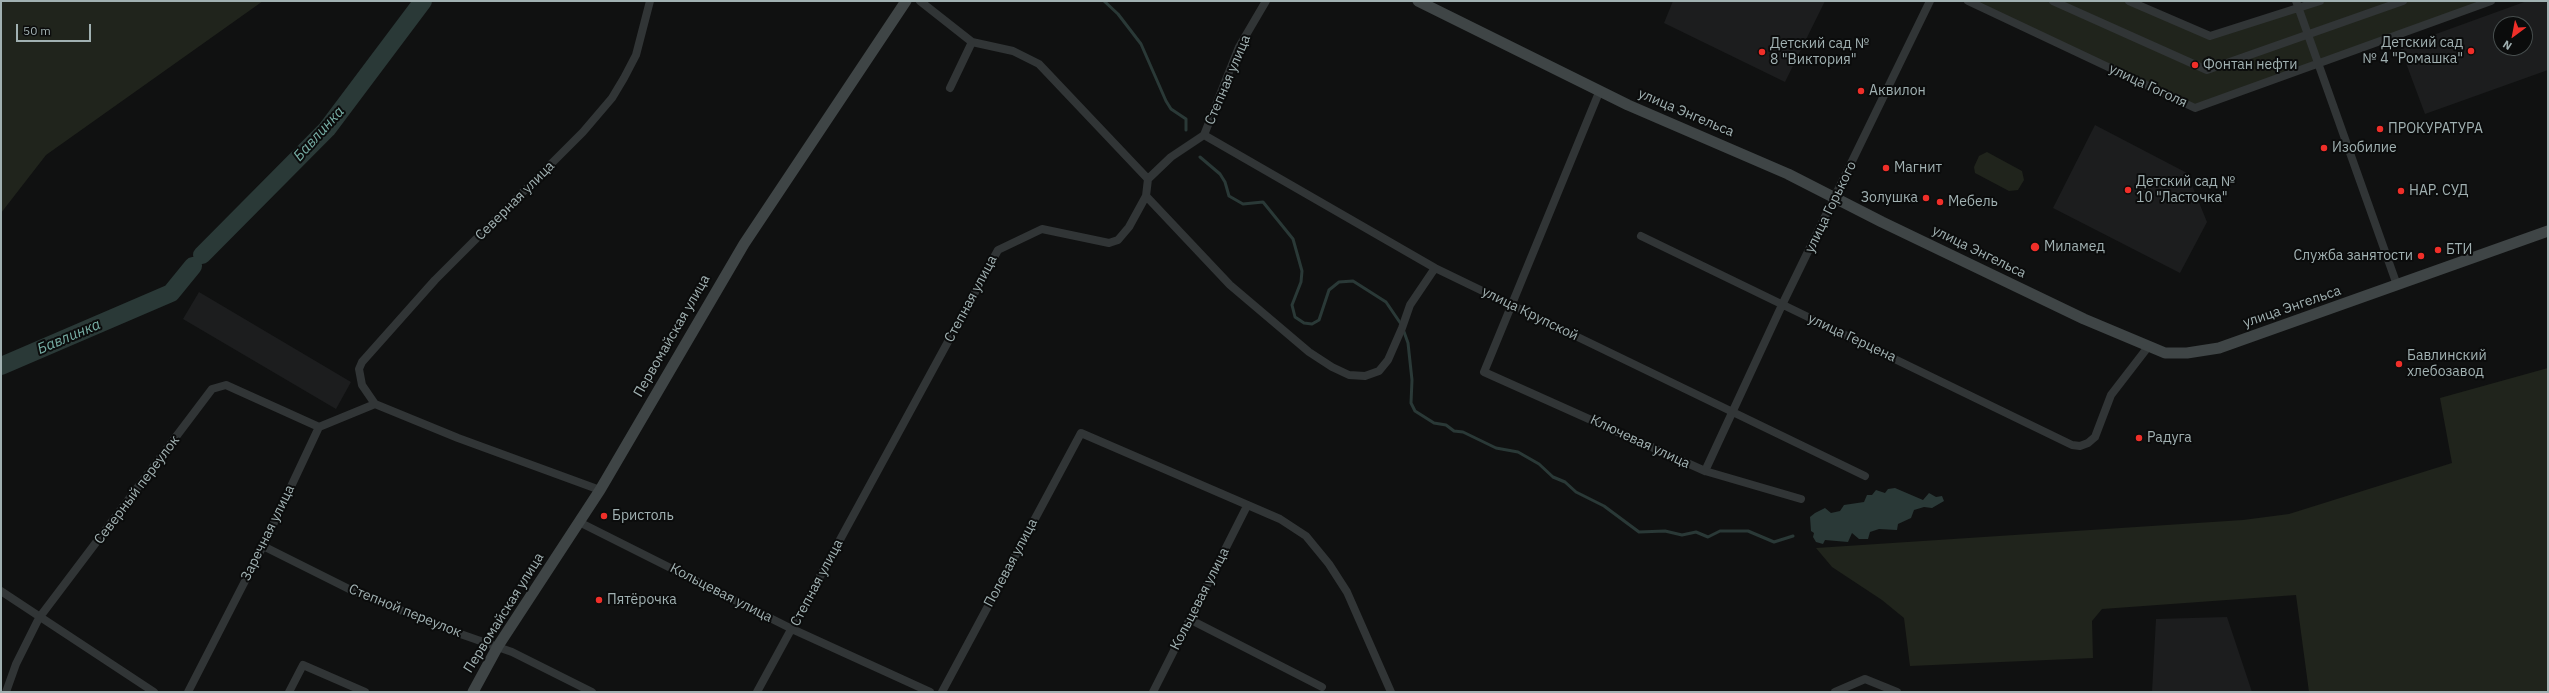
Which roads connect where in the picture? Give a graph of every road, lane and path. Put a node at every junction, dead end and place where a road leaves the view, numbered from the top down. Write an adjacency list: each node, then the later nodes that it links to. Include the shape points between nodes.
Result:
1 (650, 1): 30 (street, Северная улица, via 636,54 612,98 583,132 435,280 362,362 358,374)
2 (906, 1): 35 (street, Первомайская улица, via 744,244)
3 (920, 1): 15 (street)
4 (1266, 1): 19 (street, Степная улица, via 1239,47)
5 (1418, 1): 18 (street, улица Энгельса)
6 (1930, 1): 22 (street, улица Горького)
7 (1968, 1): 16 (street, улица Гоголя, via 2195,108)
8 (2053, 1): 14 (street, via 2207,70)
9 (2129, 1): 13 (street, via 2210,36)
10 (2320, 1): 13 (street)
11 (2403, 1): 14 (street)
12 (2491, 1): 16 (street, улица Гоголя)
13 (2297, 5): 14 (street)
14 (2308, 33): 16 (street)
15 (972, 42): 17 (street); 20 (street, via 1013,51 1039,64)
16 (2317, 64): 26 (street)
17 (950, 88)
18 (1600, 90): 22 (street, улица Энгельса, via 1628,105 1788,174); 27 (street)
19 (1204, 135): 20 (street, Степная улица, via 1171,157); 25 (street, улица Крупской)
20 (1148, 179): 21 (street, Степная улица)
21 (1146, 196): 25 (street, via 1230,285 1310,352 1349,375 1365,376 1379,371 1388,360 1410,305); 43 (street, Степная улица, via 1129,227 1118,240 1109,243 1042,229 998,250)
22 (1835, 199): 28 (street, улица Горького); 29 (street, улица Энгельса, via 2084,319)
23 (2548, 231): 26 (street, улица Энгельса)
24 (1642, 236): 28 (street, улица Герцена)
25 (1435, 268): 27 (street, улица Крупской)
26 (2397, 285): 29 (street, улица Энгельса, via 2219,348 2187,353 2165,353)
27 (1511, 304): 31 (street, улица Крупской); 33 (street, Ключевая улица, via 1484,372)
28 (1782, 305): 29 (street, улица Герцена, via 2062,441 2080,446 2095,437 2111,395); 31 (street, улица Горького)
29 (2148, 347)
30 (375, 404): 32 (street); 35 (street, via 458,438)
31 (1732, 414): 33 (street, улица Горького); 34 (street, улица Крупской)
32 (318, 426): 39 (street, Заречная улица); 41 (street, Северный переулок, via 226,385 212,389)
33 (1705, 471): 36 (street, Ключевая улица)
34 (1865, 476)
35 (600, 490): 38 (street, Первомайская улица)
36 (1801, 499)
37 (1247, 506): 42 (street, Кольцевая улица); 55 (street, Полевая улица, via 1081,433); 57 (street, via 1280,519 1306,536 1329,564 1347,592)
38 (579, 522): 43 (street, Кольцевая улица); 44 (street, Первомайская улица)
39 (263, 546): 44 (street, Степной переулок, via 349,589 450,630); 48 (street, Заречная улица)
40 (1, 591): 41 (street)
41 (40, 618): 46 (street, Северный переулок, via 16,664); 47 (street)
42 (1189, 620): 45 (street); 56 (street, Кольцевая улица)
43 (792, 629): 53 (street, Степная улица); 54 (street, Кольцевая улица)
44 (498, 646): 51 (street, Первомайская улица); 52 (street, Степной переулок)
45 (1322, 687)
46 (6, 692)
47 (154, 692)
48 (188, 692)
49 (289, 692): 50 (street, via 303,665)
50 (365, 692)
51 (474, 692)
52 (592, 692)
53 (757, 692)
54 (930, 692)
55 (942, 692)
56 (1153, 692)
57 (1391, 692)
58 (1835, 692): 59 (street, via 1865,679)
59 (1897, 692)

